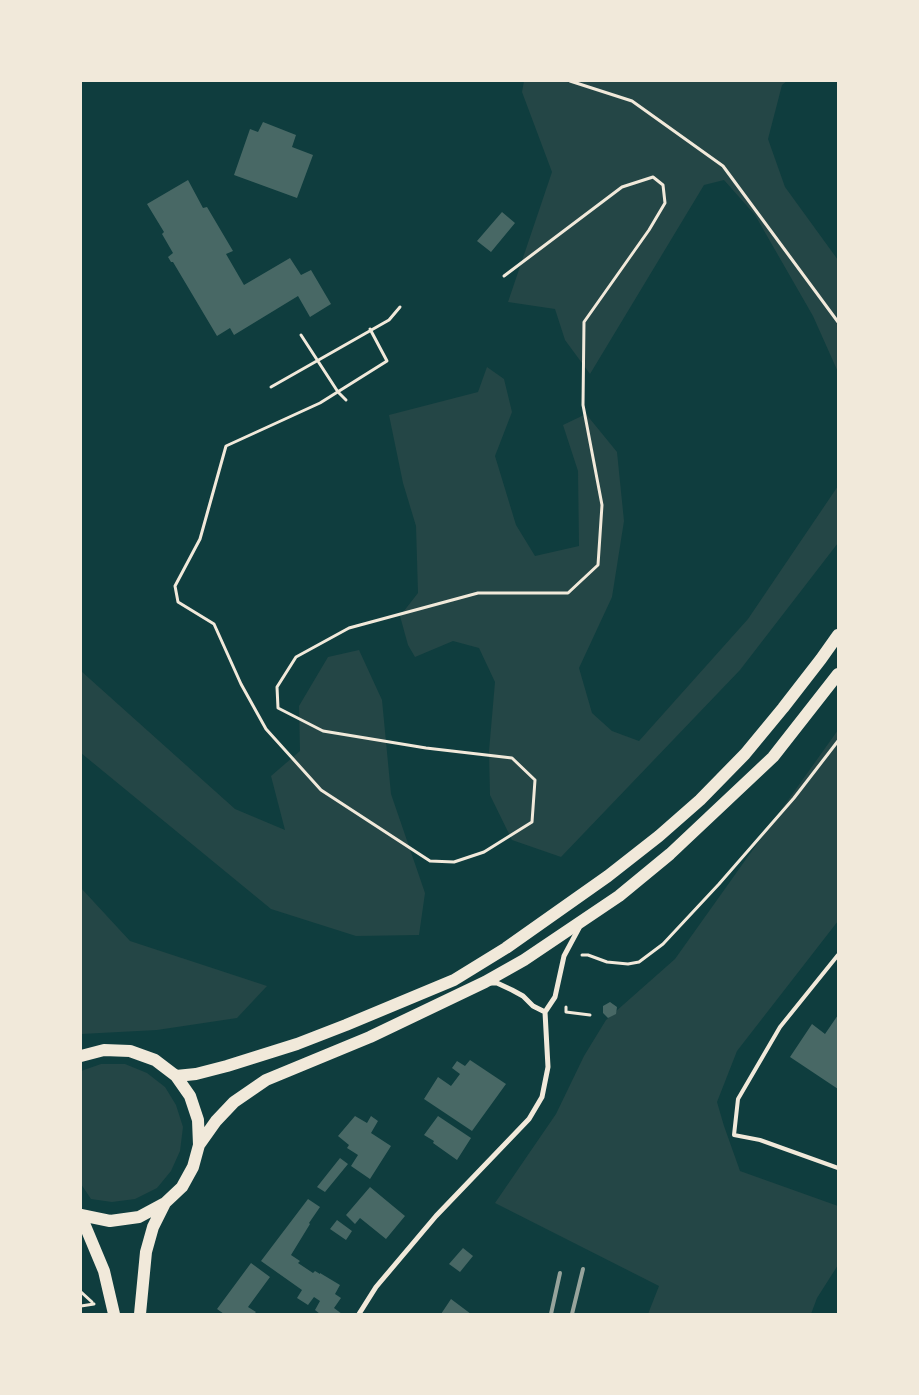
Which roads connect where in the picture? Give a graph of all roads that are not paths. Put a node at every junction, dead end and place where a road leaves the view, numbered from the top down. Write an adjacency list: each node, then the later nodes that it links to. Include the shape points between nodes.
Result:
1 (838, 635): 8 (main road, via 745,754 700,800 608,876 506,948 454,980 346,1025 227,1066)
2 (838, 674): 3 (main road, via 773,757 725,804 670,854)
3 (583, 921): 5 (main road); 6 (street, via 564,956 555,998)
4 (838, 954): 10 (lane, via 780,1027 738,1099 734,1135 760,1140)
5 (485, 982): 6 (street, via 512,990); 9 (main road, via 370,1038 266,1080 234,1102)
6 (545, 1012): 15 (street, via 548,1067 542,1097 528,1119 436,1216 382,1280)
7 (81, 1056): 8 (main road, via 104,1050 130,1051 155,1060)
8 (176, 1076): 9 (main road, via 190,1096 198,1120)
9 (199, 1145): 11 (main road, via 193,1167 182,1187)
10 (838, 1168)
11 (165, 1204): 12 (main road, via 139,1217 110,1221); 14 (main road, via 152,1227 146,1252)
12 (81, 1215): 13 (main road, via 104,1271)
13 (114, 1314)
14 (140, 1314)
15 (359, 1314)

